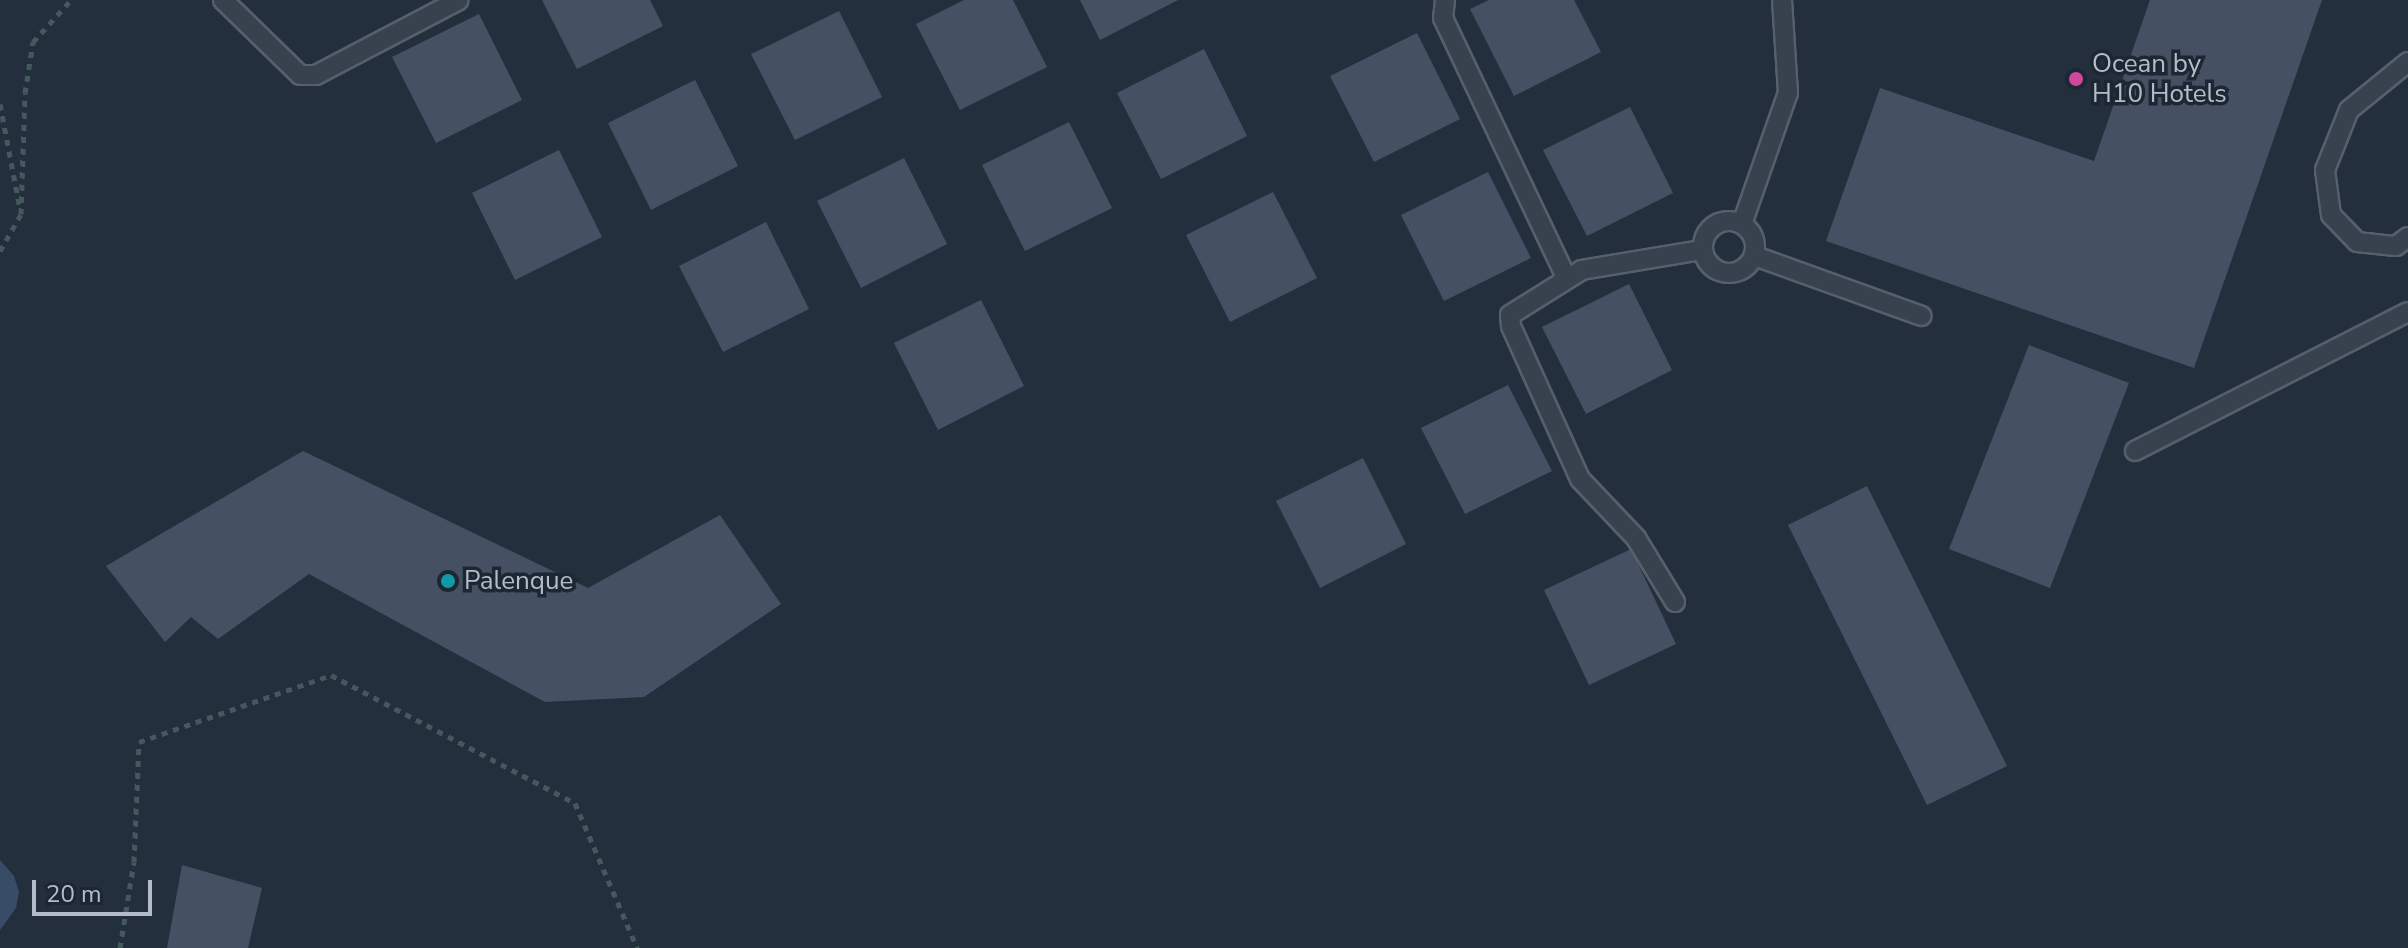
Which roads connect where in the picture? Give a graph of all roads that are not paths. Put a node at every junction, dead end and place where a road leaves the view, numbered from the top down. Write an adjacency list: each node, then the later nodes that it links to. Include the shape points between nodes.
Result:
1 (223, 0): 2 (lane, via 300,75 316,75)
2 (459, 0)
3 (1445, 0): 10 (lane, via 1443,18)
4 (1782, 0): 6 (lane, via 1788,93)
5 (2408, 62): 7 (lane, via 2349,110 2325,170 2331,215 2357,242 2396,246)
6 (1742, 224): 8 (lane, via 1720,222 1704,238); 9 (lane, via 1752,233)
7 (2408, 237)
8 (1702, 250): 9 (lane, via 1706,261 1726,273 1748,266); 10 (lane, via 1582,270)
9 (1755, 256): 12 (lane)
10 (1567, 279): 14 (lane, via 1510,315 1511,326 1580,479 1636,538)
11 (2408, 312): 13 (lane)
12 (1922, 316)
13 (2135, 451)
14 (1675, 602)

